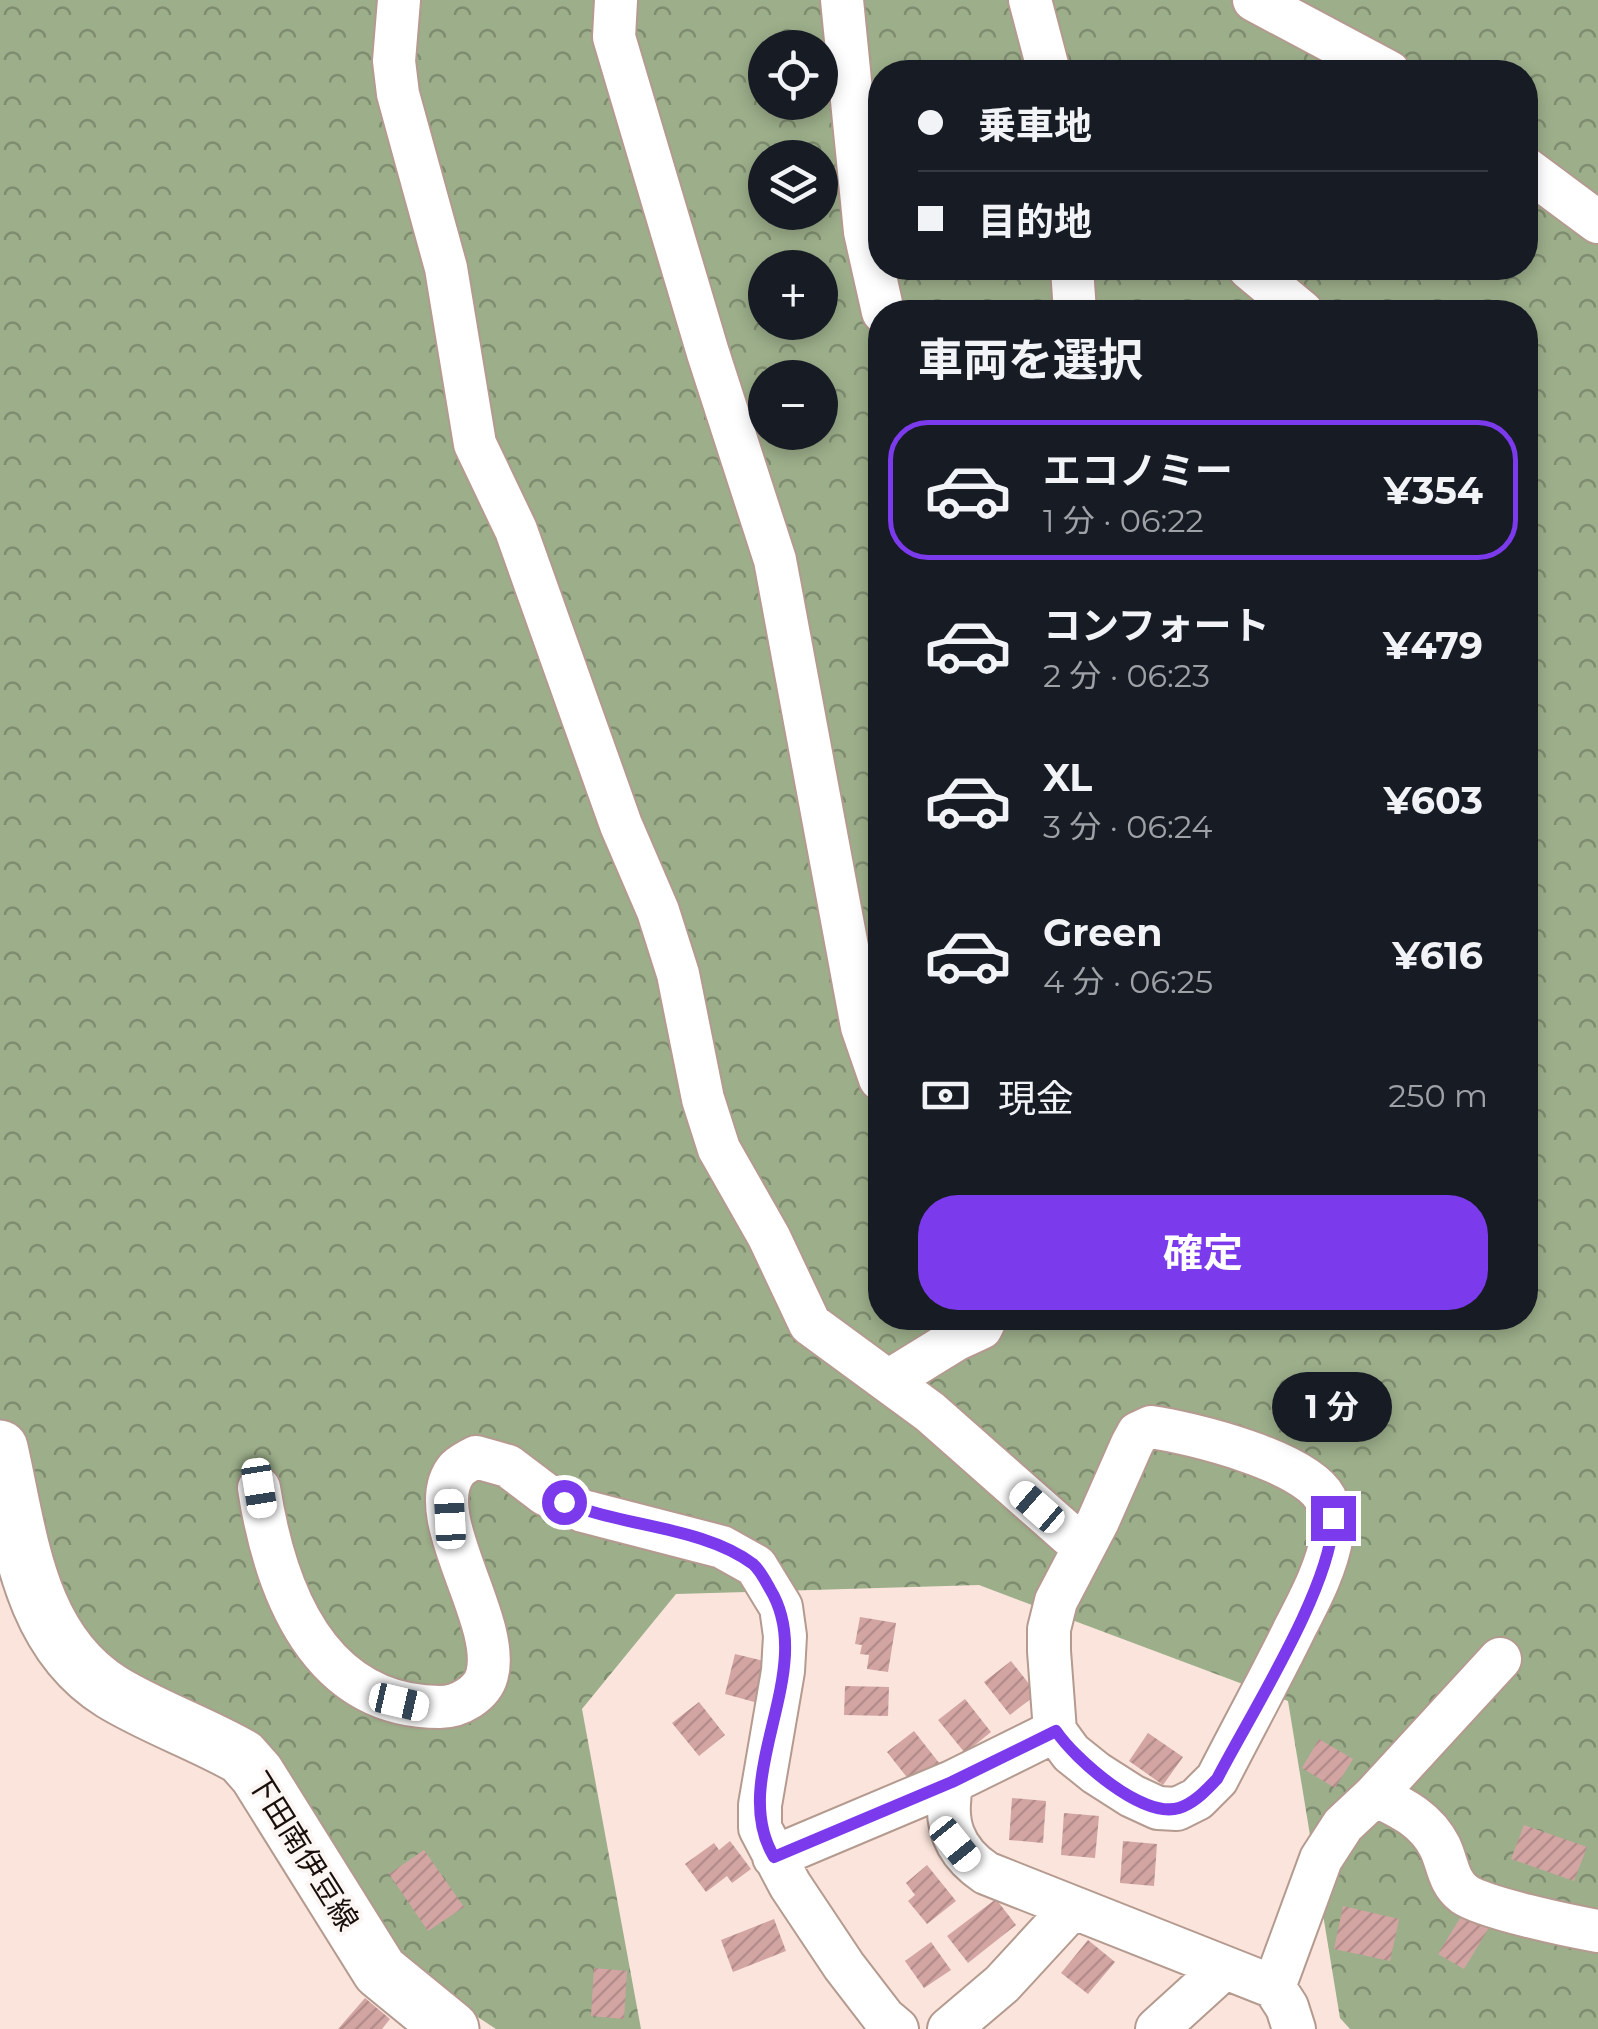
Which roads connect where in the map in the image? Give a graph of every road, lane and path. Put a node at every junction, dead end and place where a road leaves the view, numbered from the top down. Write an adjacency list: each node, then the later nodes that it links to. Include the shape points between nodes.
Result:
1 (399, 0): 15 (street, via 398,94 446,268 476,444 516,530 658,911 719,1149 810,1324)
2 (616, 0): 13 (street, via 614,37 775,560)
3 (842, 0): 10 (street)
4 (1030, 0): 6 (street)
5 (1254, 0): 7 (street)
6 (1045, 60)
7 (1366, 60)
8 (1538, 178): 9 (street)
9 (1598, 222)
10 (868, 245)
11 (1264, 280): 12 (street)
12 (1288, 300)
13 (868, 1044)
14 (978, 1330): 15 (street)
15 (890, 1380): 18 (street)
16 (0, 1448): 28 (main road, 下田南伊豆線, via 32,1592 54,1634 111,1691 242,1757 380,1970)
17 (259, 1488): 23 (street, via 279,1569 312,1640 357,1686 420,1707 451,1707 486,1679 485,1628 460,1565 448,1486 458,1467 476,1456 508,1466 544,1494 582,1510 722,1546 756,1566 781,1607 786,1636 760,1805 760,1828)
18 (1083, 1547): 20 (street, via 1049,1628); 20 (street, via 1138,1433 1151,1428 1290,1468 1312,1481 1333,1518 1312,1595 1217,1779 1197,1799 1177,1809 1132,1796 1071,1754)
19 (1500, 1660): 22 (street)
20 (1056, 1731): 21 (street)
21 (952, 1782): 23 (street); 24 (street, via 949,1828 971,1864)
22 (1375, 1795): 25 (street, via 1426,1826 1464,1894); 27 (street, via 1343,1825 1321,1859)
23 (774, 1857): 29 (street, via 844,1966)
24 (1072, 1908): 26 (street); 30 (street, via 1002,1984)
25 (1598, 1931)
26 (1224, 1968): 27 (street); 31 (street)
27 (1274, 1987): 32 (street)
28 (450, 2029)
29 (898, 2029)
30 (949, 2029)
31 (1157, 2029)
32 (1294, 2029)

